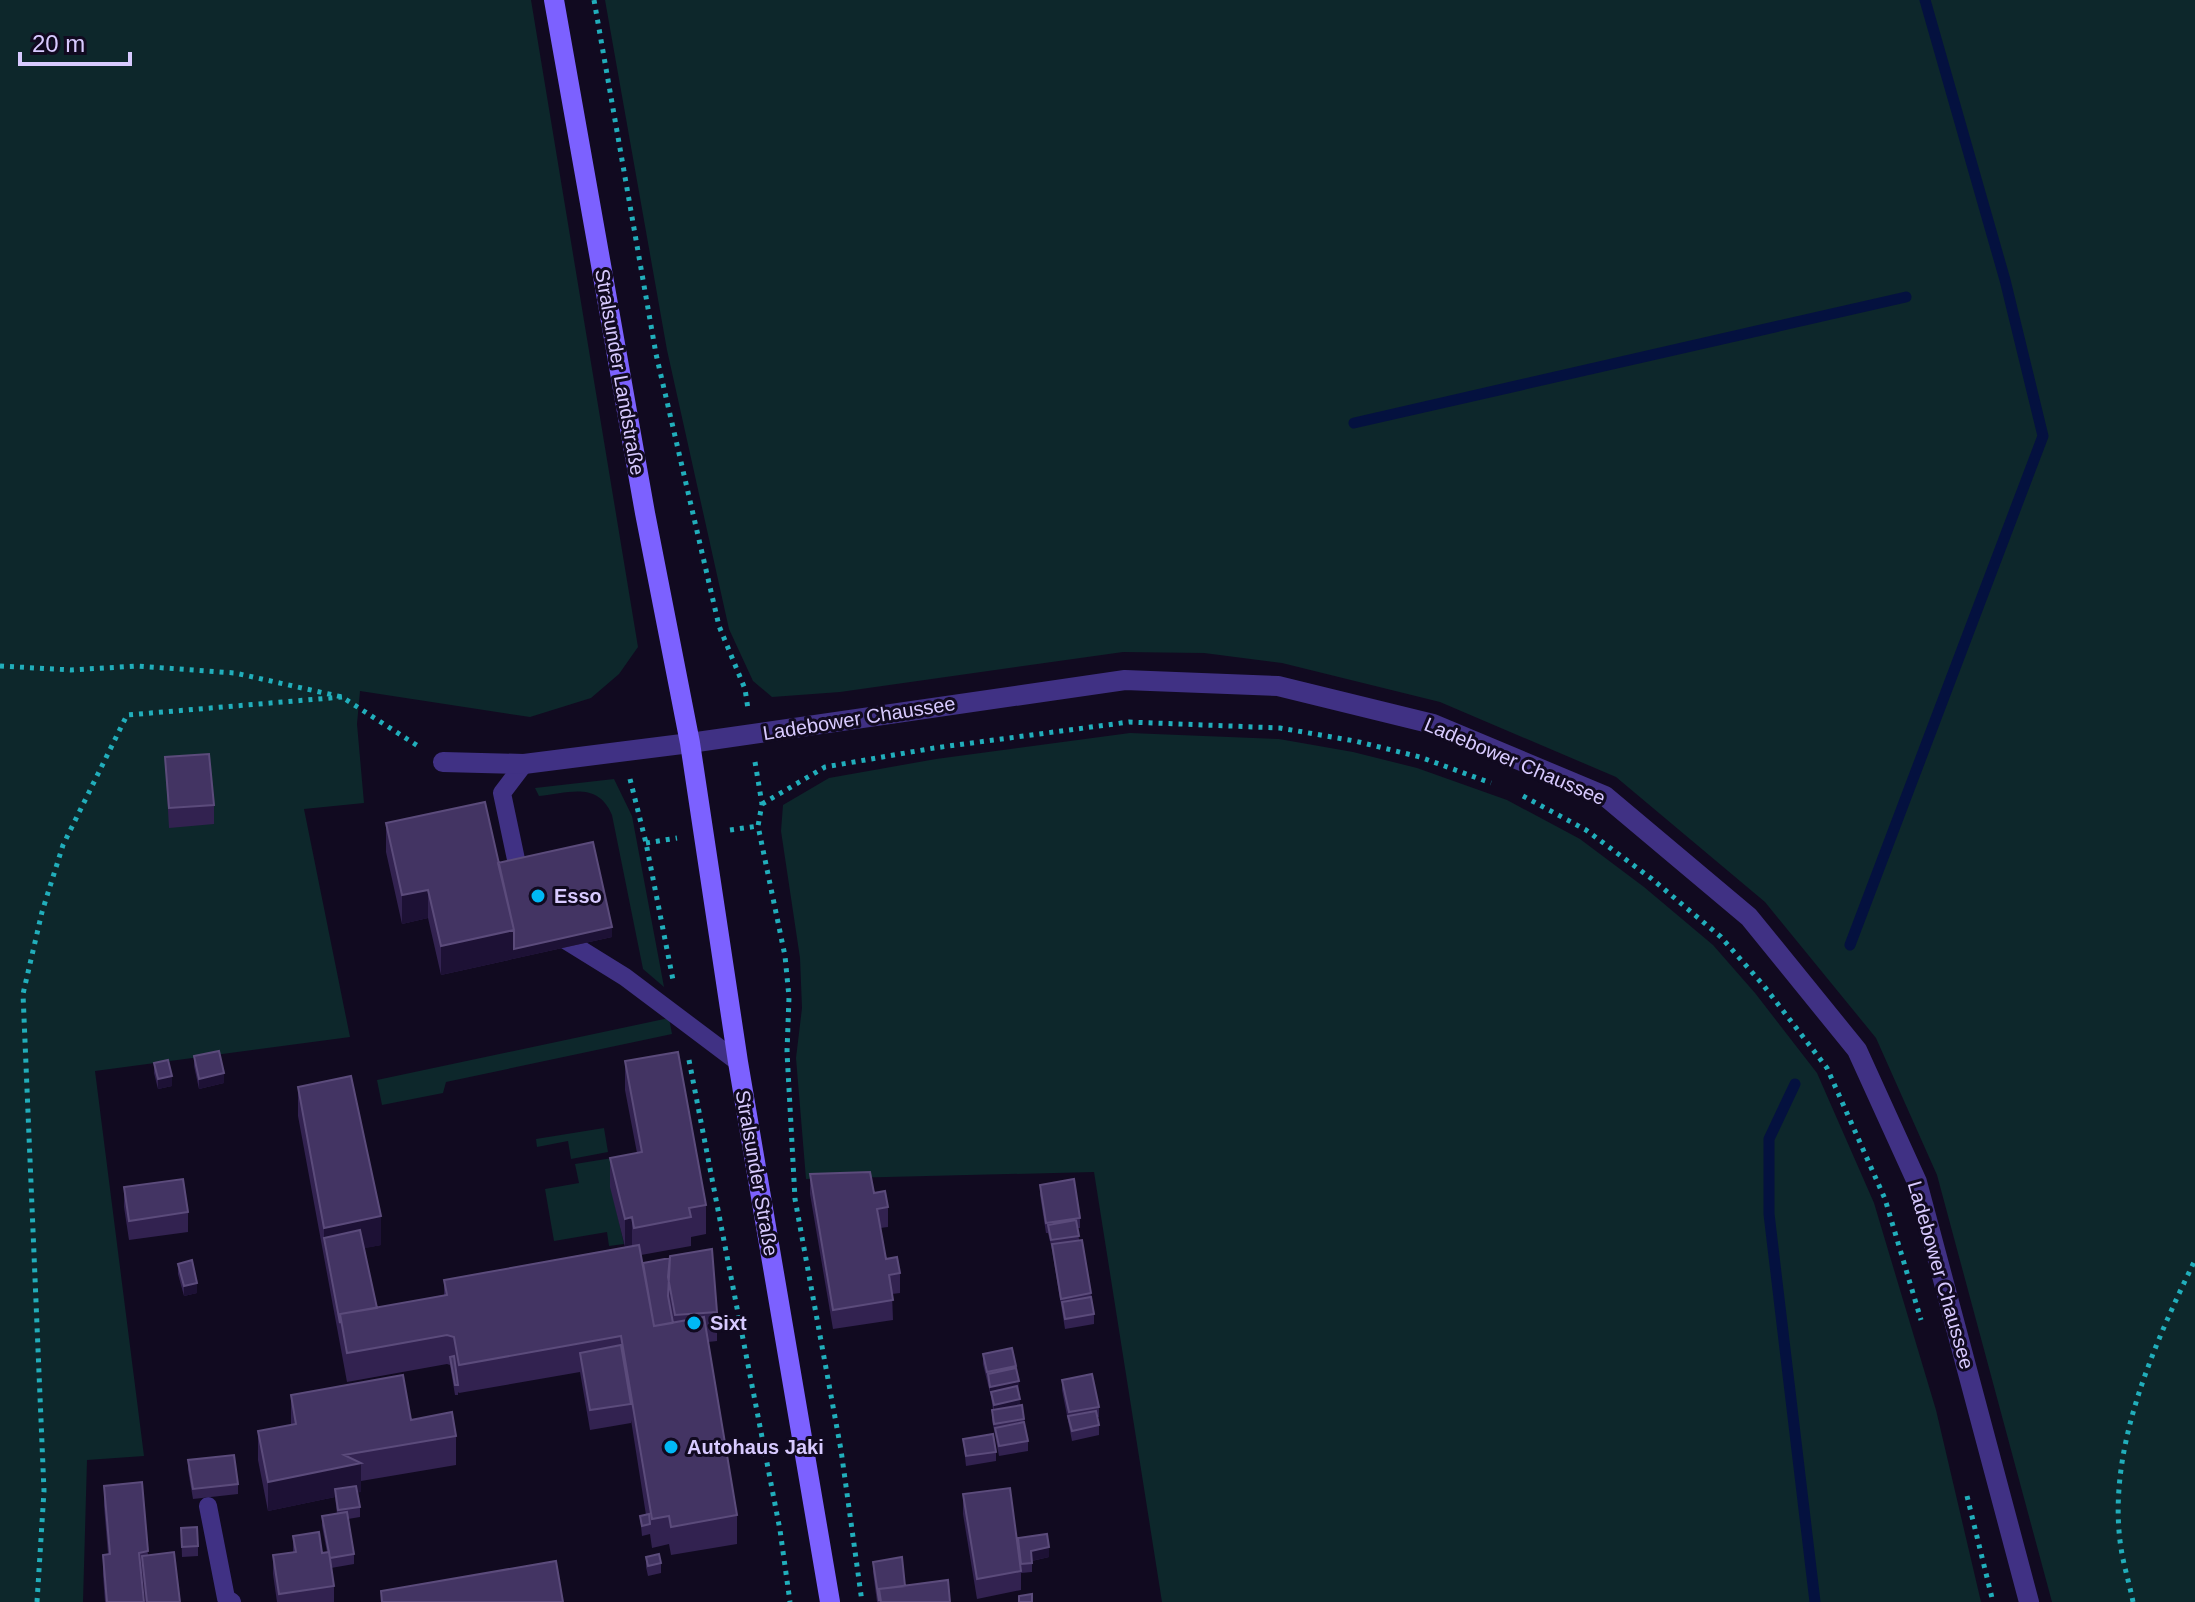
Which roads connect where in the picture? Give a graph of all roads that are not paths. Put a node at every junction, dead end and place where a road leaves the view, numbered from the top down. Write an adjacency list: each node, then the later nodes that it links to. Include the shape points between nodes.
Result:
1 (554, 0): 2 (main road, Stralsunder Landstraße)
2 (690, 743): 4 (street, Ladebower Chaussee); 7 (main road, Stralsunder Straße); 11 (street, Ladebower Chaussee, via 1125,680 1278,686 1433,724 1605,796 1749,917 1857,1050 1917,1182)
3 (443, 762): 4 (street, Ladebower Chaussee)
4 (524, 764): 5 (lane, via 502,793)
5 (525, 902)
6 (540, 925): 7 (lane, via 625,977)
7 (738, 1062): 10 (main road, Stralsunder Straße)
8 (208, 1506): 9 (lane, via 226,1598)
9 (232, 1602)
10 (830, 1602)
11 (2029, 1602)

